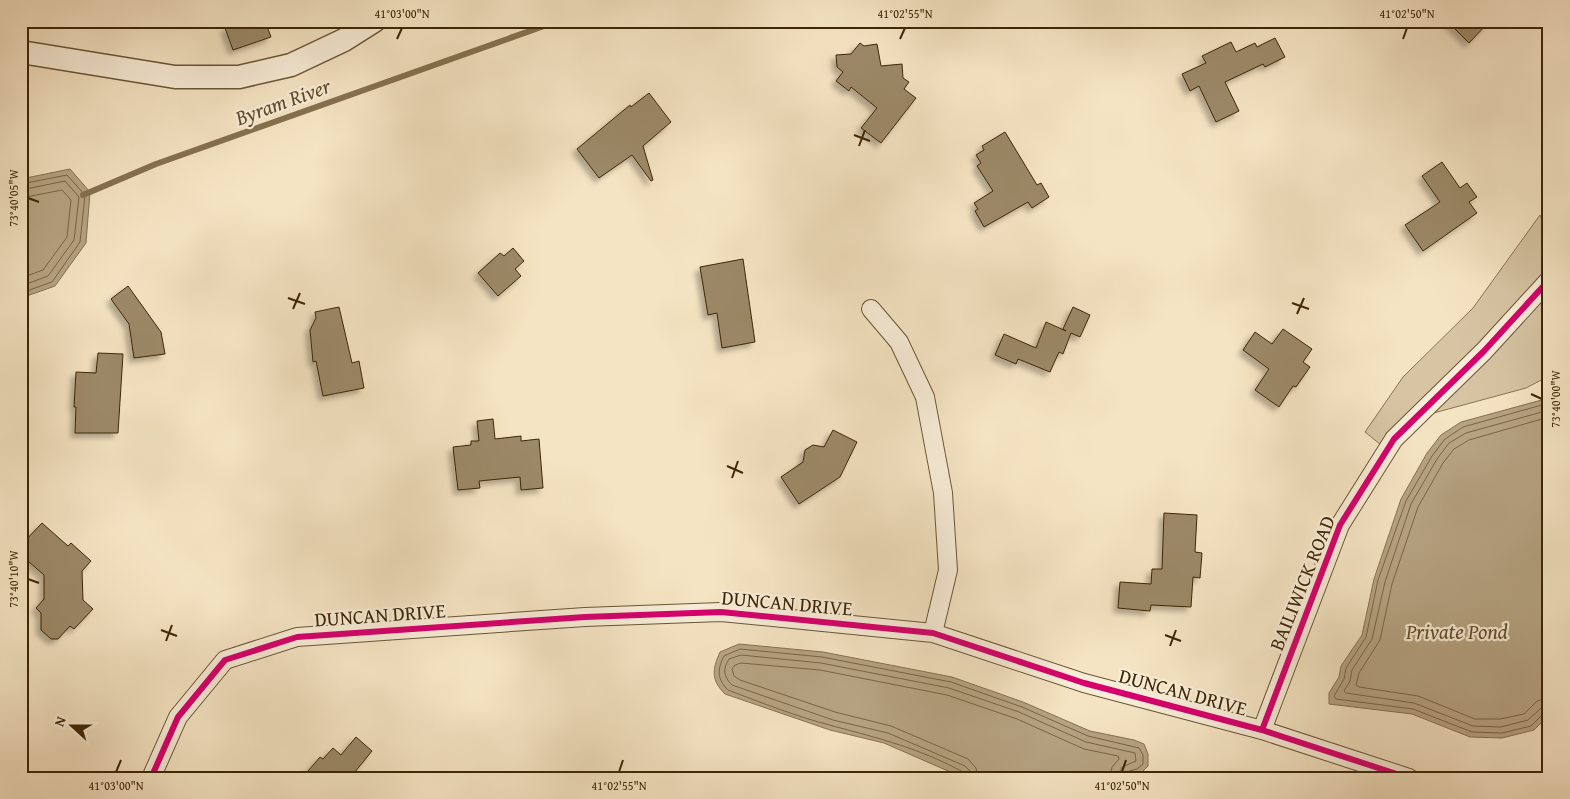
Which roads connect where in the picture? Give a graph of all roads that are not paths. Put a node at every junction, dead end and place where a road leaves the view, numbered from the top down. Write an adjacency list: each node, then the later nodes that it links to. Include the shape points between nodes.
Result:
1 (374, 21): 2 (street, via 344,40 291,65 239,77 175,77)
2 (21, 52)
3 (1549, 280): 6 (street, BAILIWICK ROAD, via 1484,351 1394,439 1340,525)
4 (871, 309): 5 (street, via 899,342 925,397 943,493 948,570)
5 (933, 633): 6 (street, DUNCAN DRIVE, via 1084,682); 7 (street, DUNCAN DRIVE, via 721,612 585,617 297,637 225,660 178,717)
6 (1262, 730): 8 (street, DUNCAN DRIVE)
7 (150, 778)
8 (1409, 778)

